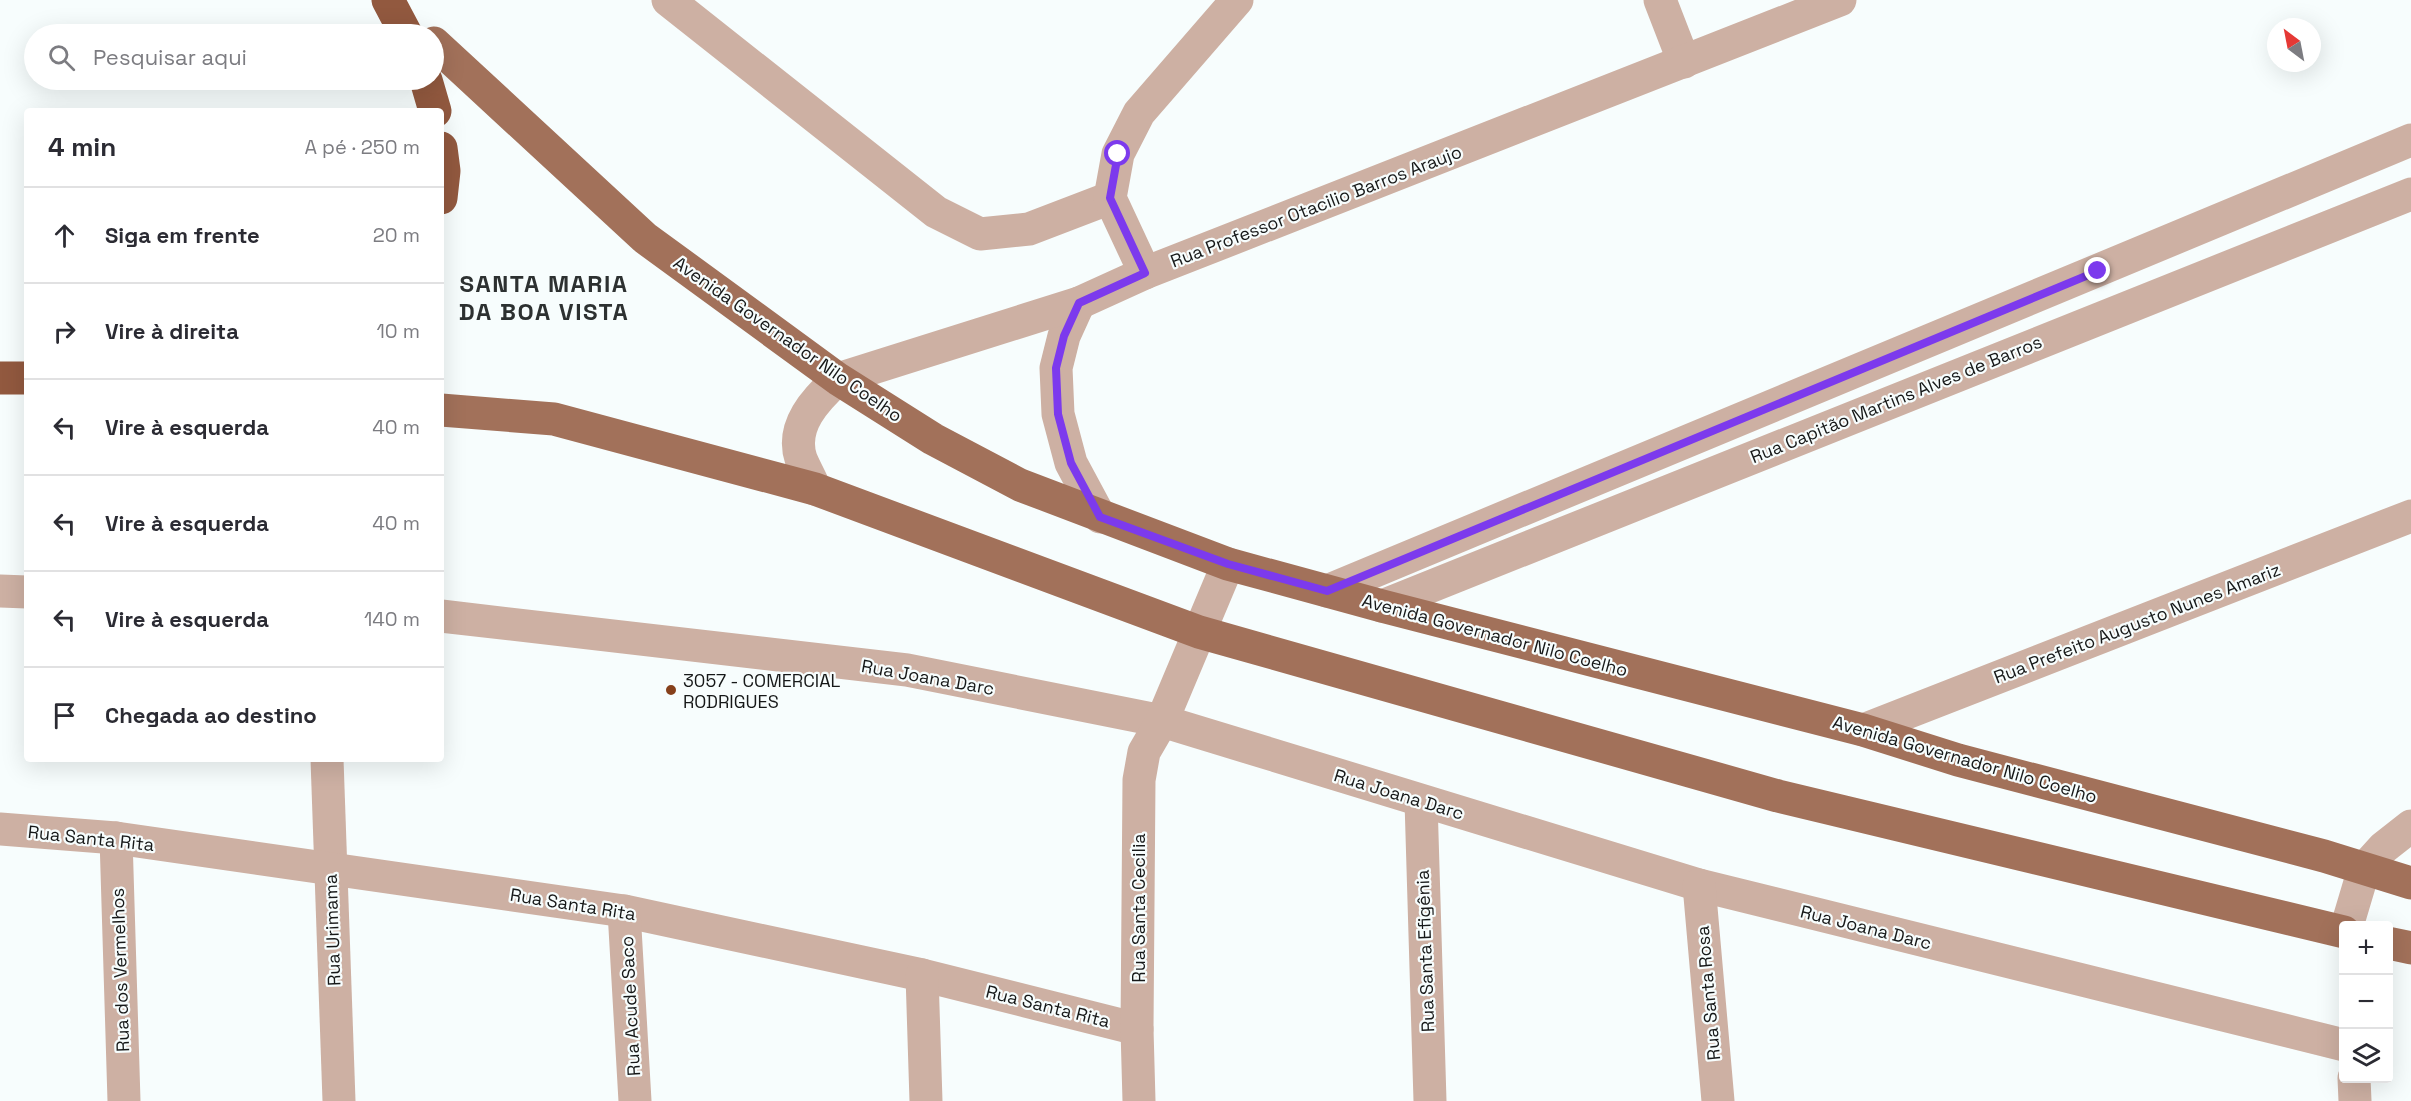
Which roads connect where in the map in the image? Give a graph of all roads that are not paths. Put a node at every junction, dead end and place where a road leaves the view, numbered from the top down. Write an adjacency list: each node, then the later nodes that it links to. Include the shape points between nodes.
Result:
1 (388, 0): 6 (highway); 7 (main road)
2 (668, 0): 14 (street, via 936,212 980,234 1029,229)
3 (1236, 0): 14 (street, via 1139,113 1118,154)
4 (1660, 0): 9 (street)
5 (1840, 0): 9 (street, Rua Professor Otacilio Barros Araujo)
6 (401, 24)
7 (413, 24)
8 (444, 52): 21 (main road, Avenida Governador Nilo Coelho, via 645,238)
9 (1684, 62): 16 (street, Rua Professor Otacilio Barros Araujo)
10 (429, 90): 11 (highway)
11 (434, 108)
12 (2411, 140): 15 (street)
13 (2411, 194): 18 (street, Rua Capitão Martins Alves de Barros)
14 (1110, 198): 16 (street)
15 (2098, 271): 18 (street); 28 (street)
16 (1145, 273): 17 (street, Rua Professor Otacilio Barros Araujo)
17 (1079, 303): 21 (street, Rua Professor Otacilio Barros Araujo); 25 (street, via 1064,336 1056,368 1058,414 1071,463)
18 (2114, 311): 30 (street, Rua Capitão Martins Alves de Barros)
19 (0, 378): 20 (highway)
20 (24, 378)
21 (838, 379): 23 (street, Rua Professor Otacilio Barros Araujo, via 807,412 800,431 800,457); 25 (main road, Avenida Governador Nilo Coelho, via 933,439 1020,485)
22 (444, 410): 23 (main road, via 554,419)
23 (815, 489): 32 (main road)
24 (2411, 516): 34 (street, Rua Prefeito Augusto Nunes Amariz)
25 (1100, 517): 26 (main road, Avenida Governador Nilo Coelho)
26 (1228, 564): 28 (main road, Avenida Governador Nilo Coelho); 32 (street, Rua Santa Cecilia)
27 (0, 591): 29 (street)
28 (1327, 591): 30 (main road, Avenida Governador Nilo Coelho)
29 (24, 592)
30 (1382, 606): 34 (main road, Avenida Governador Nilo Coelho)
31 (444, 616): 33 (street, Rua Joana Darc, via 907,670)
32 (1199, 632): 33 (street, Rua Santa Cecilia); 46 (main road, via 1778,796)
33 (1162, 721): 36 (street, Rua Joana Darc); 50 (street, Rua Santa Cecilia, via 1144,752 1139,780)
34 (1863, 730): 41 (main road, Avenida Governador Nilo Coelho, via 1958,760)
35 (327, 762): 40 (street, Rua Urimama)
36 (1421, 801): 43 (street, Rua Joana Darc); 58 (street, Rua Santa Efigênia)
37 (2411, 826): 41 (street)
38 (0, 829): 39 (street, Rua Santa Rita)
39 (116, 838): 40 (street, Rua Santa Rita); 53 (street, Rua dos Vermelhos)
40 (329, 869): 44 (street, Rua Santa Rita); 54 (street, Rua Urimama)
41 (2364, 869): 42 (main road, Avenida Governador Nilo Coelho); 45 (street)
42 (2411, 883)
43 (1699, 885): 51 (street, Rua Joana Darc); 59 (street, Rua Santa Rosa)
44 (624, 911): 49 (street, Rua Santa Rita); 55 (street, Rua Acude Saco)
45 (2349, 921)
46 (2339, 931)
47 (2393, 944): 48 (main road)
48 (2411, 948)
49 (922, 975): 50 (street, Rua Santa Rita); 56 (street)
50 (1137, 1029): 57 (street, Rua Santa Cecilia)
51 (2339, 1044)
52 (2354, 1083): 60 (street)
53 (124, 1101)
54 (339, 1101)
55 (635, 1101)
56 (926, 1101)
57 (1139, 1101)
58 (1430, 1101)
59 (1718, 1101)
60 (2355, 1101)

